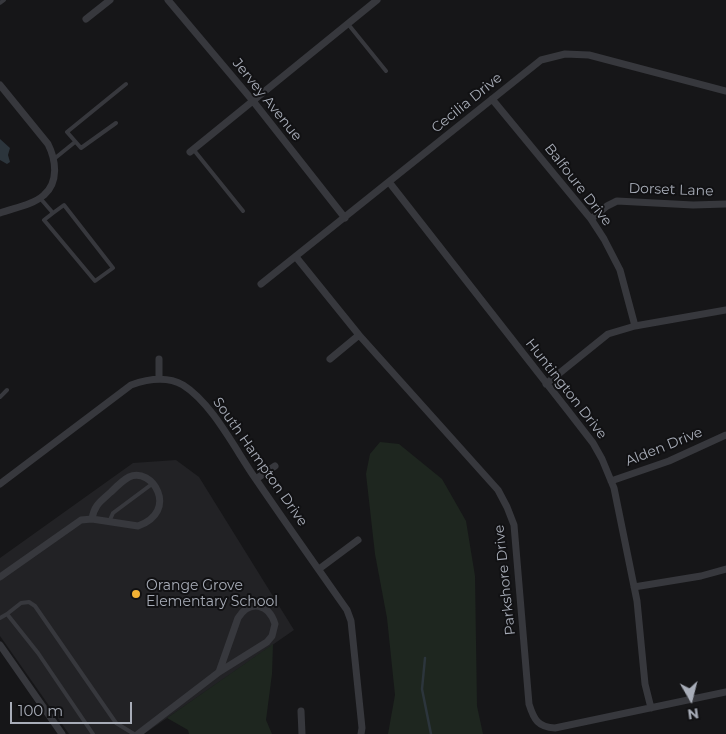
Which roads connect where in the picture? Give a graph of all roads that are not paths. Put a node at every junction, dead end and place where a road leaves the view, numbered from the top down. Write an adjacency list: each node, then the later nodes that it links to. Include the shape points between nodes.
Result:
1 (4, 0): 5 (lane)
2 (110, 0): 6 (street)
3 (168, 0): 13 (street, Jervey Avenue)
4 (377, 0): 7 (street)
5 (0, 3)
6 (86, 19)
7 (348, 24): 8 (lane); 13 (street)
8 (386, 71)
9 (126, 84): 15 (lane, via 67,132)
10 (2, 91): 17 (street, via 48,144)
11 (726, 91): 12 (street, Cecilia Drive, via 589,55 565,54 541,60)
12 (492, 99): 18 (street, Cecilia Drive); 25 (street, Balfoure Drive)
13 (253, 101): 16 (street); 24 (street, Jervey Avenue)
14 (116, 123): 15 (lane, via 81,148)
15 (75, 142): 17 (lane)
16 (192, 151): 21 (lane)
17 (54, 159): 19 (street, via 50,189)
18 (389, 182): 24 (street, Cecilia Drive); 34 (street, Huntington Drive)
19 (40, 198): 22 (street); 23 (lane)
20 (726, 204): 25 (street, Dorset Lane, via 618,202)
21 (243, 211)
22 (0, 213)
23 (53, 213): 23 (lane, via 44,220 95,281 113,268 64,205)
24 (345, 218): 26 (street, Cecilia Drive)
25 (591, 219): 29 (street, Balfoure Drive, via 620,270)
26 (296, 257): 27 (street, Cecilia Drive); 30 (street, Parkshore Drive)
27 (261, 284)
28 (726, 310): 29 (street)
29 (635, 326): 34 (street, via 608,334)
30 (359, 335): 32 (street); 55 (street, Parkshore Drive, via 498,490 507,507 514,525 529,704 533,717 546,727 556,728)
31 (159, 359): 33 (street)
32 (330, 359)
33 (159, 379): 39 (street, South Hampton Drive, via 175,381 204,402); 41 (street, South Hampton Drive, via 131,385)
34 (546, 384): 40 (street, Huntington Drive, via 593,444)
35 (7, 390): 36 (lane)
36 (0, 397)
37 (726, 435): 40 (street, Alden Drive, via 669,461)
38 (275, 466): 39 (street)
39 (256, 479): 46 (street, South Hampton Drive)
40 (611, 481): 49 (street, Huntington Drive)
41 (0, 484)
42 (152, 484): 43 (street, via 142,477 128,477 97,504); 44 (lane, via 113,513); 44 (street, via 161,500 154,517 138,526)
43 (92, 519): 44 (street); 48 (street, via 81,520)
44 (110, 522)
45 (358, 540): 46 (street)
46 (319, 569): 61 (street, South Hampton Drive, via 351,621)
47 (726, 570): 49 (street)
48 (0, 577)
49 (634, 586): 55 (street, Huntington Drive, via 645,684)
50 (6, 614): 51 (lane); 58 (lane, via 38,653); 59 (lane, via 21,603 29,602 35,606 116,723)
51 (0, 618)
52 (0, 645): 57 (street)
53 (219, 672): 53 (street, via 272,636 275,624 263,607 243,611 238,618); 59 (street)
54 (726, 692): 55 (street, Parkshore Drive)
55 (651, 708)
56 (301, 711): 60 (street)
57 (62, 734)
58 (93, 734)
59 (136, 734)
60 (302, 734)
61 (361, 734)

